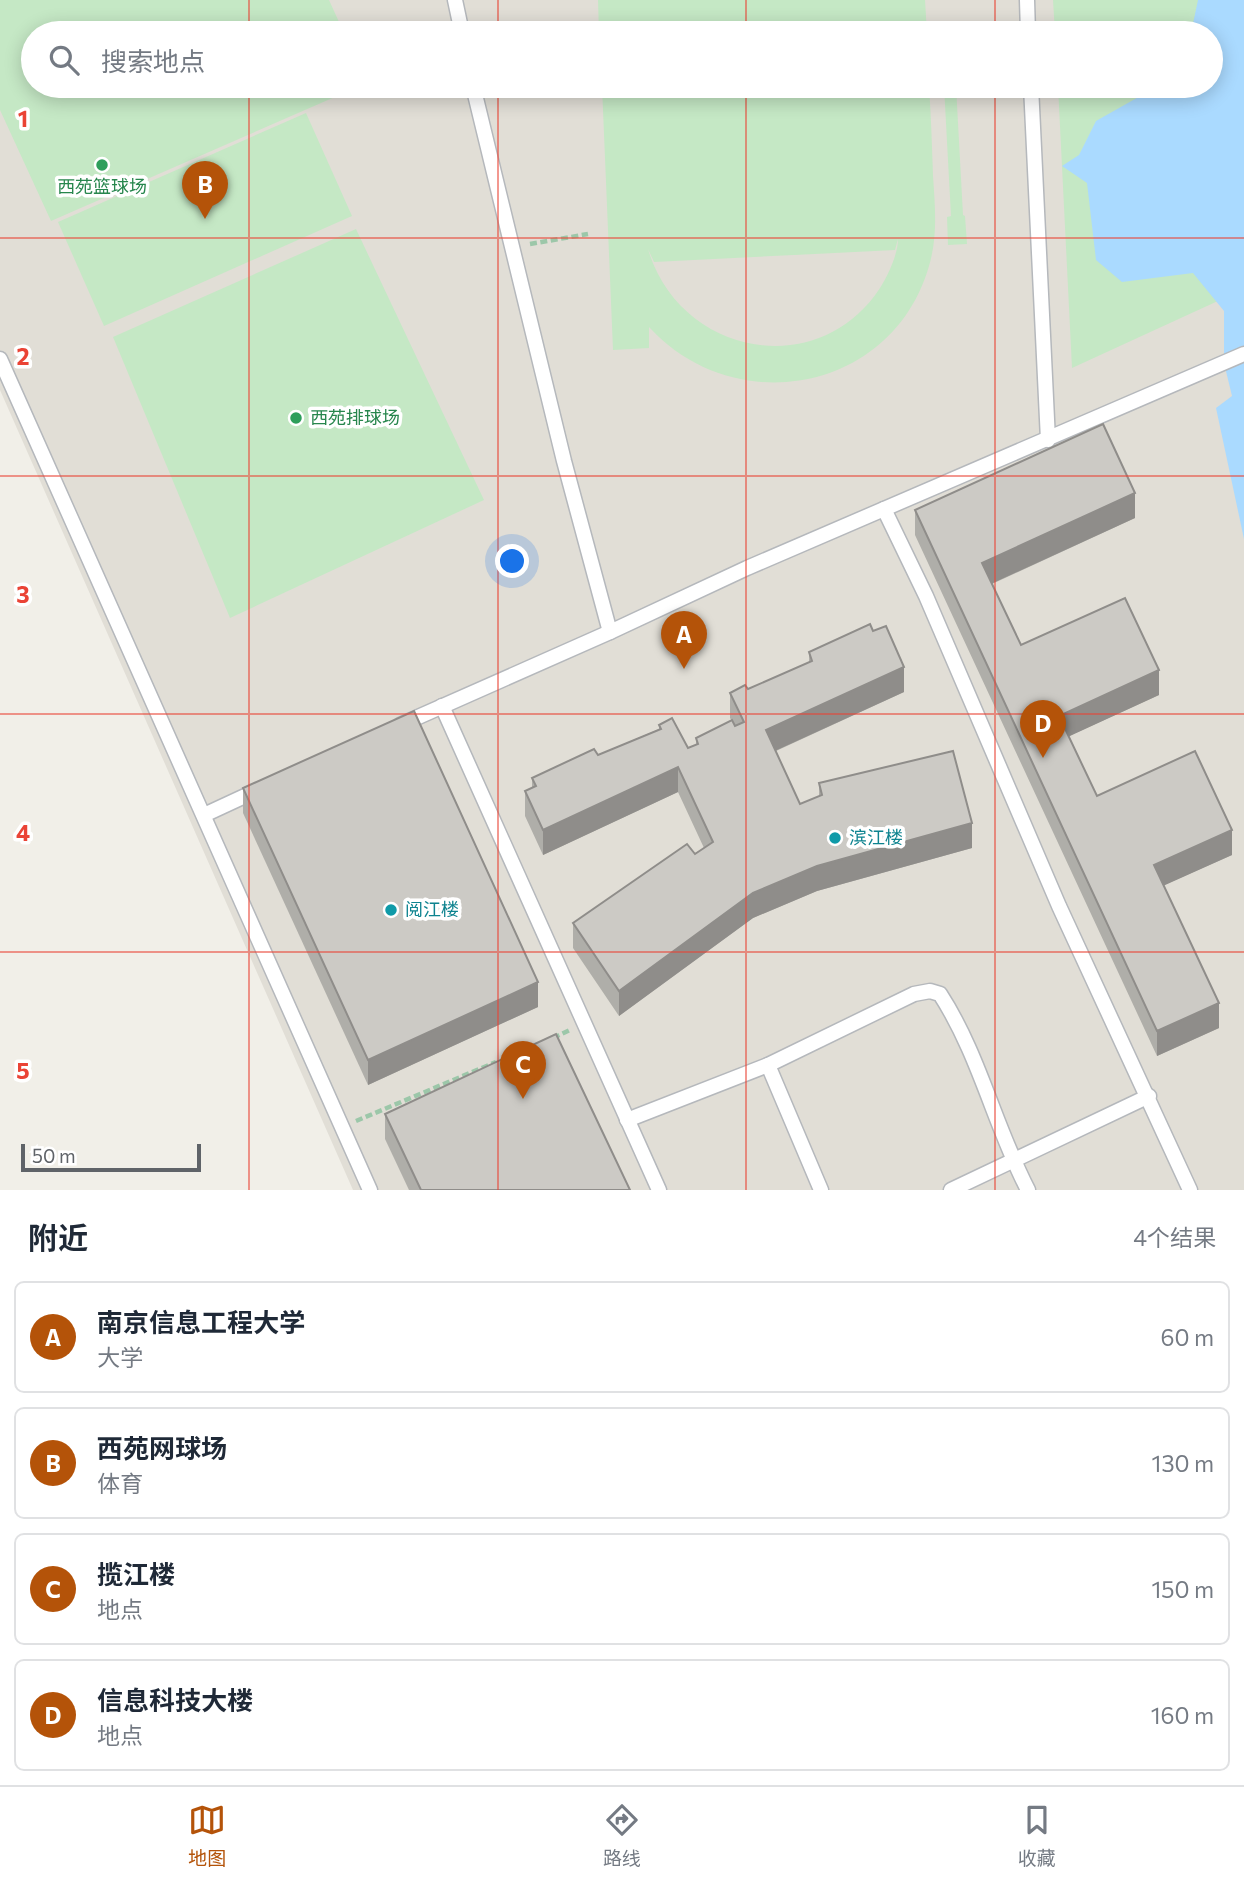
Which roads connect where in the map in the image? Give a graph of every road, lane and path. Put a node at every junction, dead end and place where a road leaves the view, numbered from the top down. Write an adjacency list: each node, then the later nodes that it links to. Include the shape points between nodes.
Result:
1 (455, 0): 3 (lane)
2 (1027, 0): 4 (lane)
3 (459, 21)
4 (1028, 21)
5 (476, 98): 8 (lane)
6 (1032, 98): 11 (lane)
7 (588, 234): 8 (path)
8 (512, 248): 13 (lane)
9 (1244, 354): 11 (lane)
10 (0, 359): 17 (lane)
11 (1048, 440): 12 (lane)
12 (884, 509): 13 (lane); 22 (lane, via 1059,906)
13 (610, 632): 14 (lane)
14 (442, 706): 15 (lane); 18 (lane)
15 (392, 729)
16 (279, 780): 17 (lane)
17 (204, 815): 24 (lane)
18 (584, 1024): 19 (path); 23 (lane)
19 (546, 1041)
20 (508, 1057): 24 (path)
21 (768, 1065): 23 (lane); 25 (lane, via 914,994 940,994 957,1020); 28 (lane)
22 (1149, 1096): 25 (lane); 31 (lane)
23 (627, 1120): 27 (lane)
24 (342, 1127): 26 (lane)
25 (1012, 1160): 29 (lane); 30 (lane)
26 (370, 1190)
27 (659, 1190)
28 (821, 1190)
29 (951, 1190)
30 (1028, 1190)
31 (1190, 1190)

